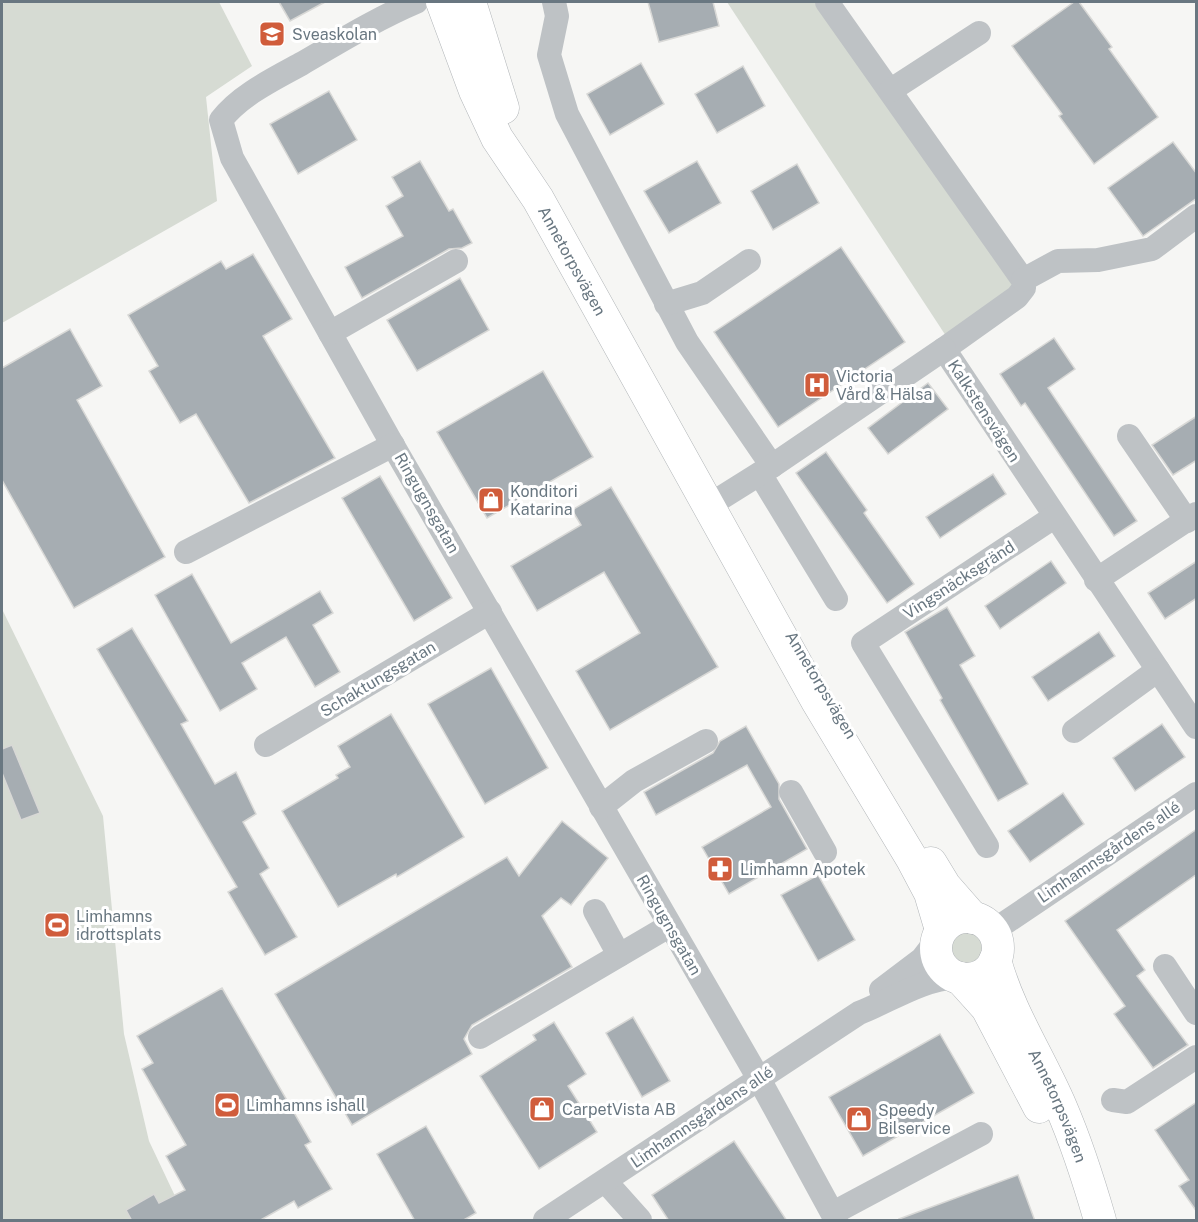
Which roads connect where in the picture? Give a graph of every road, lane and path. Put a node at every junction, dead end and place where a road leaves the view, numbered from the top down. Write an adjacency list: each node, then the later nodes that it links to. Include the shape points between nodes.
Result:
1 (416, 2): 14 (street, Ringugnsgatan, via 266,84 229,109 221,120 232,158)
2 (442, 2): 8 (main road, Annetorpsvägen, via 497,138)
3 (470, 2): 8 (main road, Annetorpsvägen, via 495,86)
4 (554, 2): 13 (street, via 557,16 549,55 567,114)
5 (827, 2): 7 (street)
6 (979, 33): 7 (street)
7 (891, 90): 12 (street)
8 (538, 199): 18 (main road, Annetorpsvägen)
9 (1197, 216): 12 (street, via 1152,249 1098,260 1058,261)
10 (456, 261): 14 (street)
11 (750, 261): 13 (street, via 702,293)
12 (1023, 280): 15 (street, Kalkstensvägen, via 1024,288 1017,297)
13 (666, 304): 19 (street)
14 (330, 333): 17 (street, Ringugnsgatan)
15 (944, 349): 19 (street); 21 (street, Kalkstensvägen)
16 (1129, 436): 22 (street)
17 (393, 445): 23 (street); 26 (street, Ringugnsgatan)
18 (675, 449): 20 (main road, Annetorpsvägen); 39 (main road, Annetorpsvägen, via 912,859 930,893)
19 (766, 470): 20 (street); 25 (street)
20 (713, 503): 40 (main road, Annetorpsvägen, via 938,874)
21 (1054, 517): 24 (street, Kalkstensvägen); 35 (street, Vingsnäcksgränd, via 863,643)
22 (1192, 517): 24 (street)
23 (186, 552)
24 (1096, 580): 27 (street, Kalkstensvägen)
25 (836, 598)
26 (490, 612): 31 (street, Schaktungsgatan); 34 (street, Ringugnsgatan)
27 (1158, 670): 28 (street, Kalkstensvägen); 29 (street)
28 (1197, 727)
29 (1074, 731)
30 (706, 741): 34 (street, via 634,781)
31 (266, 745)
32 (791, 792): 36 (street)
33 (1197, 794): 40 (street, Limhamnsgårdens allé)
34 (601, 807): 38 (street, Ringugnsgatan)
35 (987, 846)
36 (825, 852)
37 (595, 911): 41 (street)
38 (669, 926): 41 (street); 48 (street, Ringugnsgatan)
39 (939, 936): 40 (main road, via 955,919); 43 (main road, Annetorpsvägen, via 936,953 941,965); 44 (street, Limhamnsgårdens allé, via 922,959 876,994)
40 (987, 936): 43 (main road, via 984,974); 56 (main road, Annetorpsvägen, via 1008,997 1061,1107)
41 (619, 955): 46 (street)
42 (1166, 966): 45 (street)
43 (958, 978): 44 (street, Limhamnsgårdens allé, via 934,979); 55 (main road, Annetorpsvägen, via 987,1008 1047,1121)
44 (859, 1013): 48 (street, Limhamnsgårdens allé)
45 (1197, 1013)
46 (480, 1037)
47 (1197, 1057): 49 (street, via 1127,1102)
48 (759, 1079): 51 (street, Limhamnsgårdens allé); 52 (street, Ringugnsgatan)
49 (1113, 1100)
50 (981, 1134): 52 (street)
51 (606, 1182): 53 (street, Limhamnsgårdens allé); 54 (street)
52 (834, 1217)
53 (545, 1221)
54 (640, 1221)
55 (1086, 1221)
56 (1100, 1221)

